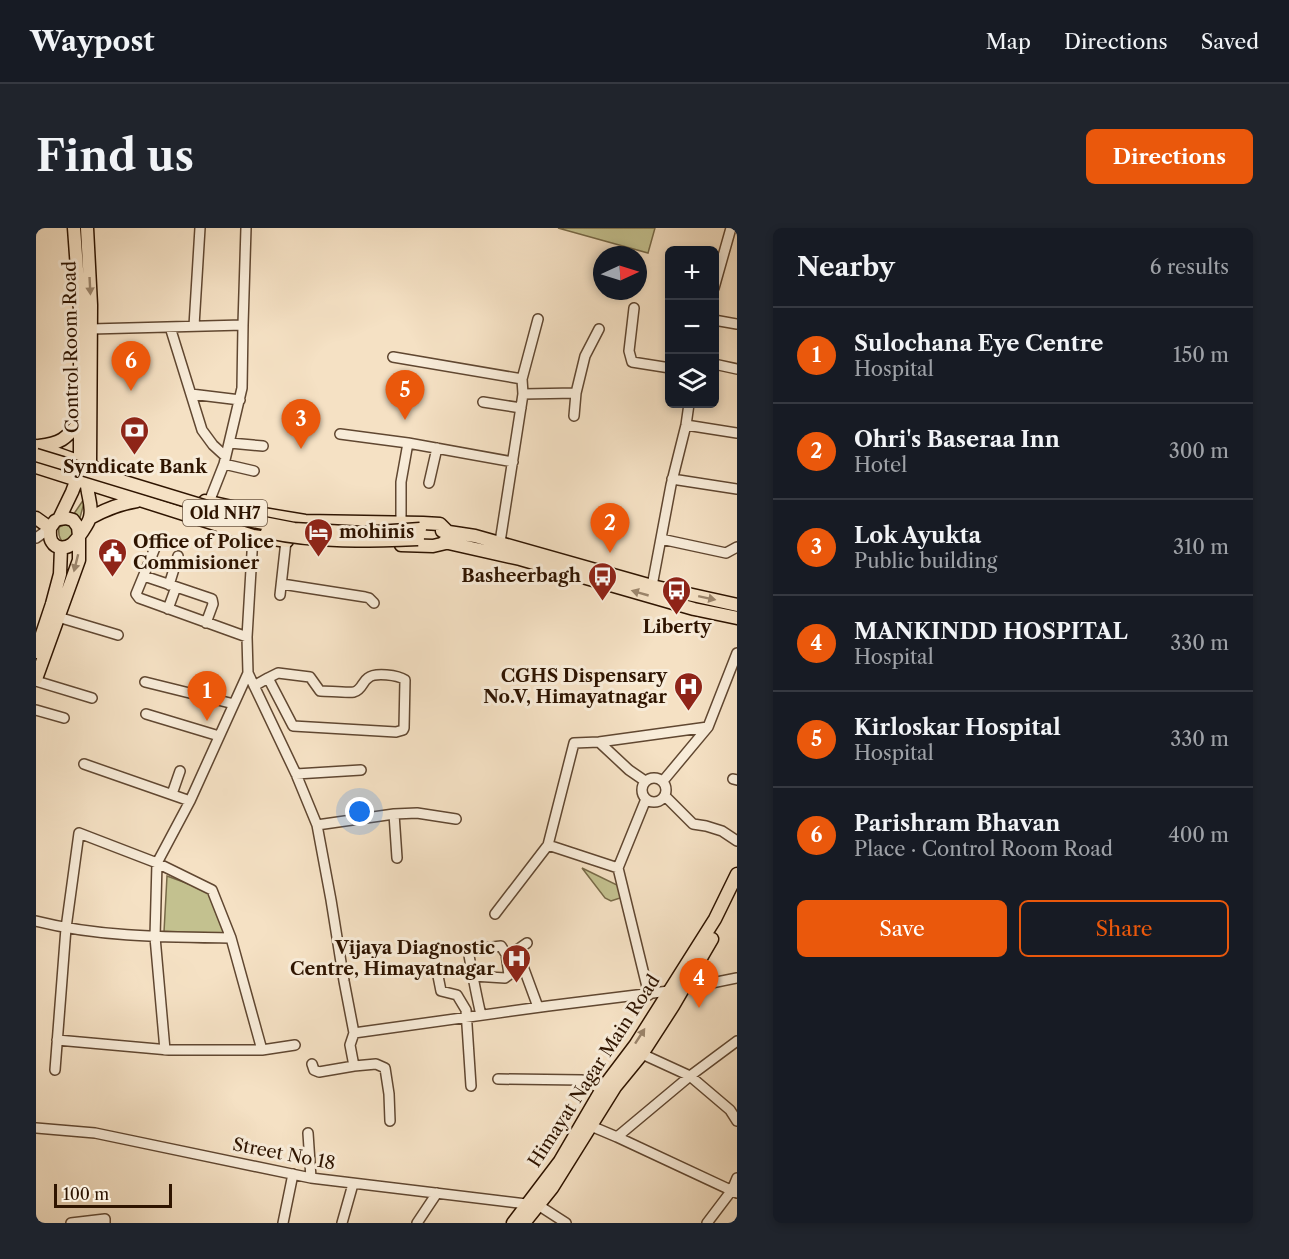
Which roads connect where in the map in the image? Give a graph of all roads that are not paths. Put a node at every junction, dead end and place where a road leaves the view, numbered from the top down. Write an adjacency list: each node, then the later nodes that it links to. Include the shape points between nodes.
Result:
1 (74, 228): 29 (main road, Control Room Road, via 80,310)
2 (87, 228): 14 (main road, Control Room Road, one-way to 14)
3 (200, 228): 12 (street)
4 (246, 228): 11 (street)
5 (731, 228): 6 (street)
6 (719, 270)
7 (634, 308): 18 (street, via 629,351 632,362)
8 (538, 319): 20 (street)
9 (719, 321): 10 (street)
10 (737, 324)
11 (243, 325): 12 (street); 24 (street)
12 (194, 326): 13 (street)
13 (170, 327): 14 (street); 23 (street)
14 (91, 329): 42 (main road, Control Room Road)
15 (599, 329): 22 (street, via 585,356)
16 (393, 357): 20 (street)
17 (719, 365): 19 (street)
18 (665, 367)
19 (737, 369)
20 (522, 379): 21 (street)
21 (523, 393): 22 (street); 26 (street)
22 (576, 393): 28 (street)
23 (191, 394): 24 (street); 39 (street, via 202,430)
24 (240, 399): 33 (street)
25 (483, 402): 26 (street)
26 (521, 408): 41 (street)
27 (689, 408): 30 (street)
28 (574, 416)
29 (80, 422): 35 (main road, via 58,442); 42 (main road, Control Room Road)
30 (686, 425): 31 (street); 45 (street)
31 (737, 433)
32 (340, 434): 34 (street)
33 (230, 442): 36 (street); 39 (street)
34 (408, 442): 37 (street); 54 (street, via 401,482)
35 (36, 446): 42 (main road)
36 (263, 446)
37 (437, 448): 41 (street); 47 (street)
38 (36, 454): 56 (main road, Old NH7, bridge, via 253,521 294,529)
39 (225, 460): 44 (street); 50 (street)
40 (36, 462): 56 (main road, Old NH7, bridge, via 285,536 350,541)
41 (513, 462): 63 (street)
42 (85, 464): 46 (main road); 50 (main road)
43 (36, 467): 46 (main road)
44 (254, 471)
45 (672, 479): 48 (street); 61 (street)
46 (82, 481): 49 (main road); 52 (main road); 53 (main road)
47 (429, 483)
48 (737, 489)
49 (140, 501): 52 (main road, via 119,504); 58 (main road)
50 (209, 502): 54 (main road, via 305,521)
51 (36, 518): 55 (main road)
52 (90, 518): 57 (main road)
53 (59, 519): 55 (main road); 57 (main road, via 72,520)
54 (401, 522): 59 (main road, via 441,524)
55 (50, 528): 60 (street); 66 (main road, via 51,541)
56 (419, 534): 59 (main road, Old NH7)
57 (79, 536): 66 (main road, via 71,545); 76 (main road, one-way to 76, via 78,560)
58 (253, 536): 62 (main road); 80 (street)
59 (449, 537): 62 (main road, via 434,546); 63 (main road, Old NH7, via 475,536); 77 (main road, Old NH7, one-way to 59)
60 (36, 538)
61 (661, 539): 65 (street, via 726,553); 71 (street)
62 (286, 541): 69 (street)
63 (500, 542): 71 (main road, Old NH7)
64 (157, 543): 68 (street)
65 (737, 547)
66 (61, 548): 81 (main road, via 60,574)
67 (178, 556): 70 (street)
68 (144, 576): 70 (street); 75 (street, via 138,598)
69 (282, 584): 72 (street); 73 (street, via 369,598)
70 (172, 586): 75 (street); 78 (street, via 212,599)
71 (652, 586): 74 (main road, Old NH7, one-way to 74)
72 (280, 595)
73 (374, 603)
74 (737, 605)
75 (168, 609): 78 (street)
76 (58, 617): 79 (street); 85 (main road)
77 (737, 620)
78 (206, 623): 80 (street)
79 (118, 635)
80 (247, 638): 83 (street)
81 (36, 652)
82 (737, 653): 93 (street)
83 (248, 673): 87 (street); 89 (street)
84 (268, 678): 84 (street, via 278,673 310,677 320,691 354,692 375,675 401,676 405,680 404,728 396,732 293,726); 87 (street)
85 (36, 680): 88 (street)
86 (144, 682): 89 (street)
87 (254, 686): 99 (street)
88 (92, 698)
89 (234, 704): 94 (street)
90 (36, 710): 92 (street)
91 (146, 714): 94 (street)
92 (64, 718)
93 (708, 727): 95 (street); 100 (street)
94 (219, 736): 105 (street)
95 (599, 742): 101 (street); 110 (street, via 574,743)
96 (84, 764): 102 (street)
97 (361, 770): 99 (street)
98 (180, 771): 102 (street)
99 (296, 774): 108 (street)
100 (663, 781): 101 (street, via 653,778); 103 (street)
101 (645, 782): 104 (street, via 642,794)
102 (172, 794): 105 (street)
103 (665, 796): 104 (street, via 655,803); 109 (street, via 693,824 722,831)
104 (646, 799): 113 (street)
105 (190, 801): 112 (street)
106 (394, 814): 107 (street); 108 (street); 111 (street)
107 (456, 819)
108 (317, 825): 131 (street)
109 (737, 841)
110 (548, 845): 113 (street); 116 (street)
111 (397, 858)
112 (157, 863): 118 (street, via 79,833); 119 (street); 120 (street, via 212,890)
113 (618, 868): 127 (street)
114 (737, 874): 126 (main road, Himayat Nagar Main Road, via 715,919)
115 (737, 894): 125 (main road)
116 (495, 914)
117 (36, 921): 118 (street)
118 (66, 928): 119 (street); 132 (street)
119 (155, 937): 120 (street); 135 (street)
120 (231, 938): 136 (street)
121 (526, 943): 128 (street, via 517,950)
122 (438, 976): 130 (street, via 441,992 457,995)
123 (473, 976): 123 (street, via 468,950 501,945 508,977); 129 (street)
124 (737, 978): 125 (street)
125 (682, 989): 126 (main road); 137 (main road)
126 (669, 991): 127 (street); 144 (main road, Himayat Nagar Main Road, one-way to 126)
127 (649, 995): 128 (street)
128 (538, 1007): 129 (street)
129 (481, 1015): 130 (street)
130 (467, 1017): 131 (street); 143 (street)
131 (354, 1033): 139 (street, via 350,1045)
132 (57, 1040): 135 (street); 140 (street)
133 (737, 1041): 141 (street)
134 (295, 1045): 136 (street)
135 (165, 1050): 136 (street)
136 (262, 1050)
137 (642, 1054): 141 (street); 147 (main road)
138 (312, 1064): 139 (street, via 318,1072)
139 (354, 1066): 145 (street, via 376,1064 385,1068)
140 (55, 1070)
141 (690, 1076): 146 (street, via 730,1110); 150 (street)
142 (498, 1079): 144 (street, via 582,1080)
143 (471, 1086)
144 (602, 1089): 157 (main road, Himayat Nagar Main Road)
145 (390, 1121)
146 (737, 1121)
147 (591, 1126): 150 (street); 157 (main road, via 552,1188)
148 (36, 1128): 151 (street, Street No 18, via 95,1133)
149 (308, 1133): 152 (street)
150 (617, 1137): 155 (street)
151 (293, 1174): 152 (street, Street No 18); 160 (street)
152 (311, 1178): 154 (street, Street No 18)
153 (737, 1178): 155 (street)
154 (353, 1184): 156 (street, Street No 18); 161 (street)
155 (734, 1191): 166 (street)
156 (437, 1193): 157 (street, Street No 18); 162 (street)
157 (532, 1204): 163 (main road, Himayat Nagar Main Road); 164 (main road); 165 (street)
158 (71, 1223): 159 (street, via 105,1219)
159 (105, 1223)
160 (283, 1223)
161 (342, 1223)
162 (417, 1223)
163 (513, 1223)
164 (524, 1223)
165 (566, 1223)
166 (707, 1223)

